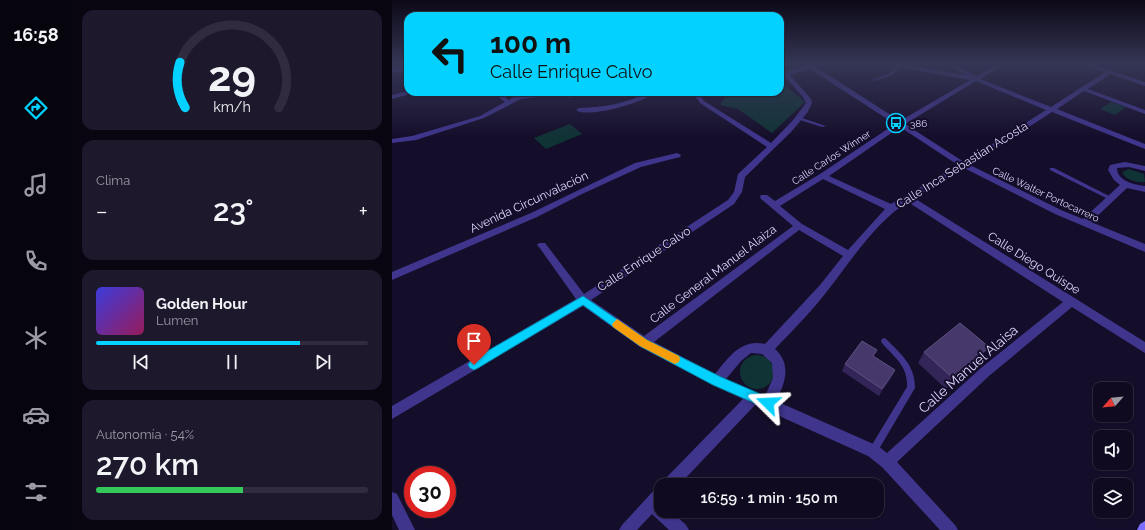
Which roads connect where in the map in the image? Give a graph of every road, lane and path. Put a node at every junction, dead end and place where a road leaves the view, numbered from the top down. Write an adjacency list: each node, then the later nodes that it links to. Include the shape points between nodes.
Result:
1 (797, 89): 18 (street, Calle Enrique Calvo, via 808,99 807,106)
2 (845, 89): 19 (street, Calle Walter Portocarrero)
3 (959, 89): 19 (street, Calle Carlos Winner)
4 (1001, 89): 15 (street)
5 (1083, 89): 15 (street, Calle Inca Sebastían Acosta); 17 (street)
6 (404, 94): 12 (street)
7 (501, 96): 14 (street)
8 (523, 96): 13 (street)
9 (534, 96): 13 (street)
10 (647, 96): 16 (street, via 604,108)
11 (698, 96): 22 (street, via 702,102)
12 (392, 97)
13 (520, 98): 14 (street)
14 (509, 103): 21 (street, via 470,121 413,138)
15 (1052, 109): 23 (street); 25 (street, Calle Inca Sebastían Acosta)
16 (579, 110)
17 (1145, 112)
18 (798, 118): 20 (lane); 22 (street, Calle Enrique Calvo)
19 (899, 124): 25 (street, Calle Walter Portocarrero); 28 (street, Calle Carlos Winner)
20 (824, 126)
21 (392, 141)
22 (772, 147): 42 (street, Calle Enrique Calvo, via 741,176 738,195 731,202)
23 (1145, 147)
24 (677, 155): 41 (street, Avenida Circunvalación, via 638,165 534,215)
25 (964, 165): 33 (street, Calle Inca Sebastían Acosta); 36 (street, Calle Walter Portocarrero)
26 (1143, 167): 29 (street, via 1127,164 1113,167 1116,177)
27 (1052, 169): 32 (lane)
28 (822, 176): 34 (street, Calle Carlos Winner); 35 (street)
29 (1126, 184): 30 (street); 32 (street)
30 (1144, 190)
31 (764, 197): 34 (street)
32 (1110, 198): 36 (street)
33 (909, 199): 35 (street, Calle Inca Sebastían Acosta); 43 (street, Calle Diego Quispe)
34 (775, 205): 37 (street)
35 (891, 208): 40 (street, Calle Inca Sebastían Acosta)
36 (1084, 223): 39 (street, Calle Walter Portocarrero)
37 (799, 226): 40 (street); 45 (street, Calle General Manuel Alaiza)
38 (542, 245): 42 (street)
39 (1145, 248)
40 (849, 255): 47 (street, Calle Inca Sebastían Acosta, via 824,288)
41 (392, 276)
42 (583, 300): 45 (street); 51 (street, Calle Enrique Calvo)
43 (1071, 302): 46 (street, Calle Diego Quispe); 53 (street, Calle Manuel Alaisa, via 985,372)
44 (884, 341): 52 (lane, via 910,369 911,388)
45 (644, 343): 48 (street)
46 (1145, 348)
47 (767, 350): 48 (street, via 758,348 744,351); 50 (street, via 777,359 780,368 779,380)
48 (717, 381): 49 (street)
49 (753, 398): 50 (street); 54 (street)
50 (768, 403): 52 (street)
51 (392, 413)
52 (873, 451): 53 (street)
53 (887, 462): 61 (street)
54 (676, 478)
55 (392, 498): 58 (street)
56 (654, 500): 59 (street)
57 (672, 518): 60 (street)
58 (407, 530)
59 (628, 530)
60 (681, 530)
61 (950, 530)

